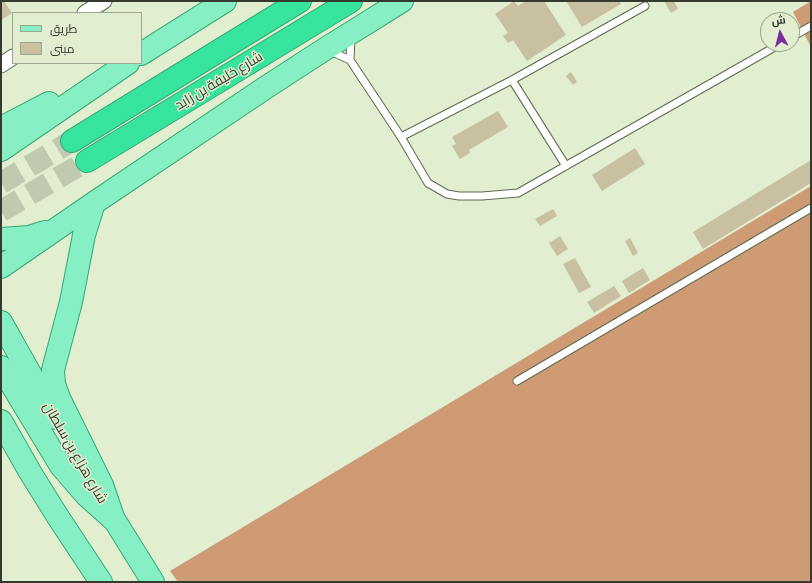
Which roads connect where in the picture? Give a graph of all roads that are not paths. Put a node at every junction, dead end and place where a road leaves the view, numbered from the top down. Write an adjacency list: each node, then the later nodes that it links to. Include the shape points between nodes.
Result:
1 (104, 1): 7 (street)
2 (225, 1): 13 (main road)
3 (300, 1): 24 (highway, شارع خليفة بن زايد)
4 (352, 1): 26 (highway, شارع خليفة بن زايد)
5 (402, 1): 9 (main road)
6 (645, 6): 20 (lane)
7 (86, 12)
8 (811, 26): 10 (lane)
9 (352, 32): 11 (main road); 15 (lane)
10 (800, 32)
11 (324, 49): 15 (lane); 28 (main road)
12 (766, 52): 27 (lane)
13 (142, 53)
14 (12, 58): 19 (street)
15 (350, 60): 23 (lane)
16 (125, 64): 21 (main road)
17 (125, 64): 22 (main road)
18 (126, 64): 25 (main road)
19 (1, 65)
20 (512, 80): 23 (lane); 27 (lane)
21 (1, 120)
22 (1, 128)
23 (401, 137): 27 (lane, via 428,183 447,194 482,196 518,193)
24 (72, 141)
25 (1, 150)
26 (87, 160)
27 (566, 166)
28 (94, 203): 30 (main road); 39 (main road, via 84,235 71,302 53,370 59,398 102,485)
29 (811, 208): 35 (lane)
30 (60, 228): 31 (main road, via 29,237); 32 (main road)
31 (1, 239)
32 (1, 267)
33 (1, 322): 39 (main road, شارع هزاع بن سلطان)
34 (1, 367): 39 (main road, via 61,466)
35 (518, 381)
36 (1, 421): 38 (main road)
37 (1, 448): 38 (main road, via 33,503 44,513)
38 (58, 517): 40 (main road)
39 (114, 520): 41 (main road, شارع هزاع بن سلطان)
40 (101, 582)
41 (153, 582)

